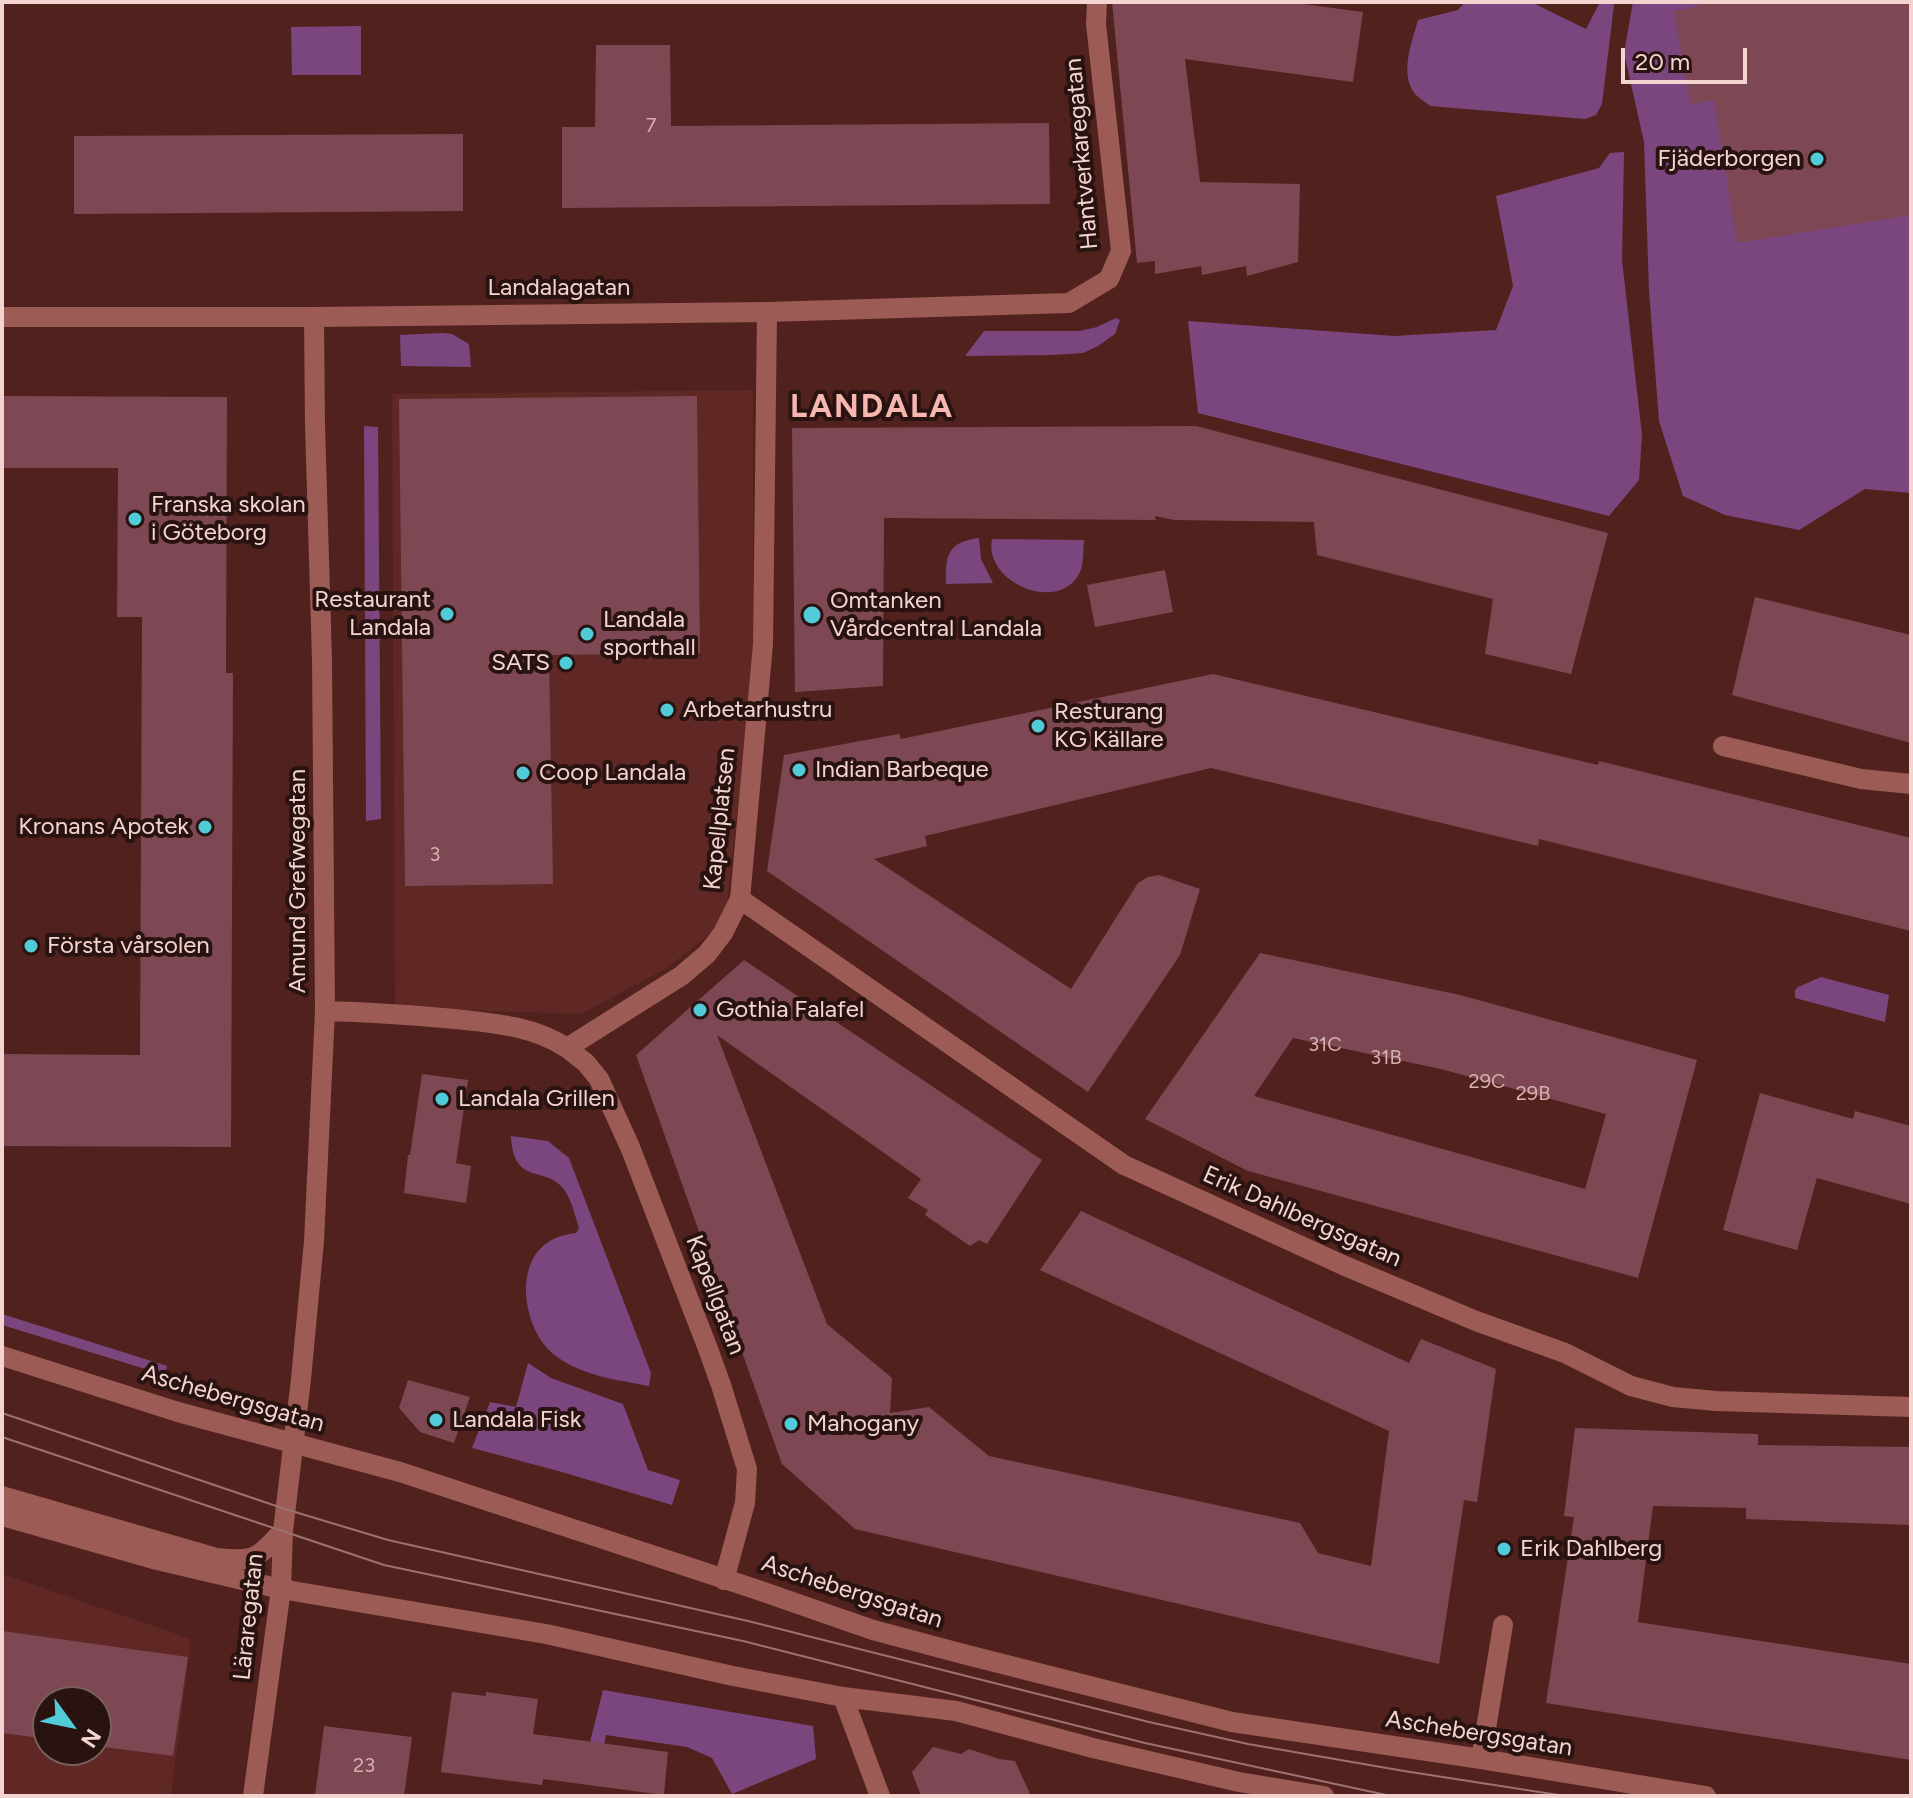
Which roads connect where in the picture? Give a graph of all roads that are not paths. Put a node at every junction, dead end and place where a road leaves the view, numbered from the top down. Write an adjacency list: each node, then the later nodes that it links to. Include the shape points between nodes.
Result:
1 (1097, 2): 2 (street, Hantverkaregatan, via 1121,251)
2 (1109, 279): 3 (street, Landalagatan, via 1069,303)
3 (767, 312): 5 (street, Landalagatan); 8 (street, Kapellplatsen, via 763,644)
4 (2, 317): 5 (street, Landalagatan)
5 (314, 317): 9 (street, Amund Grefwegatan)
6 (1723, 746): 7 (street, via 1861,779)
7 (1911, 784)
8 (740, 899): 10 (street, Kapellplatsen, via 707,954); 12 (street, Erik Dahlbergsgatan, via 1124,1165 1345,1266 1565,1353 1631,1386 1673,1397)
9 (325, 1011): 10 (street, via 490,1023 530,1030); 13 (street, Amund Grefwegatan, via 314,1241)
10 (567, 1048): 17 (street, Kapellgatan, via 599,1079 630,1147 708,1349 747,1469 745,1503)
11 (2, 1356): 13 (street, Aschebergsgatan)
12 (1911, 1407)
13 (292, 1444): 16 (street, Läraregatan); 17 (street, Aschebergsgatan, via 411,1476)
14 (2, 1496): 16 (street, via 217,1558 243,1561 261,1554)
15 (2, 1516): 18 (street)
16 (283, 1531): 18 (street, Läraregatan)
17 (724, 1580): 21 (street, Aschebergsgatan, via 873,1630 1232,1722)
18 (281, 1589): 20 (street, via 546,1634); 22 (street, Läraregatan)
19 (1503, 1625): 21 (street)
20 (843, 1697): 23 (street); 24 (street, via 956,1711 1239,1782)
21 (1481, 1759): 25 (street, Aschebergsgatan)
22 (253, 1796)
23 (880, 1796)
24 (1324, 1796)
25 (1706, 1796)

